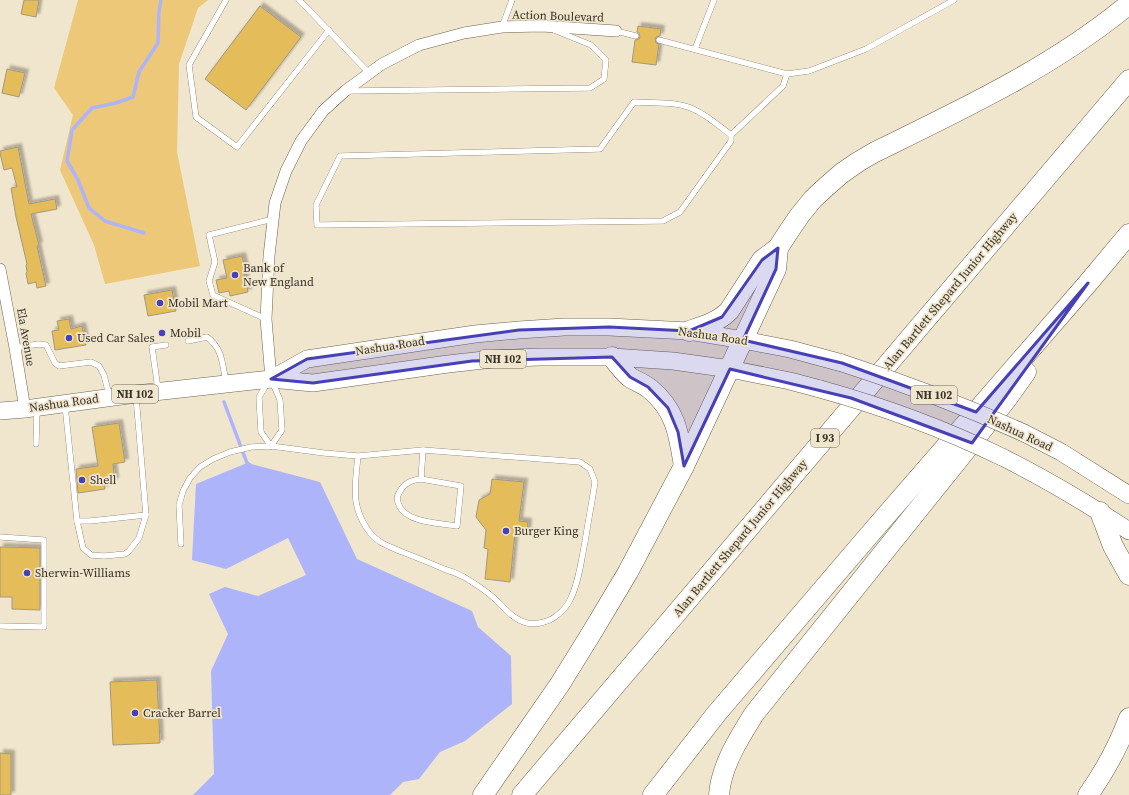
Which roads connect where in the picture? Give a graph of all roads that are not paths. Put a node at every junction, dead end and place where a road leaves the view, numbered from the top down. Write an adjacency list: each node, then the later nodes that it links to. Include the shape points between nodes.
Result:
1 (226, 0): 9 (lane, via 189,65 196,117 237,146)
2 (299, 0): 9 (lane)
3 (512, 0): 8 (lane)
4 (714, 0): 13 (lane)
5 (954, 0): 15 (lane, via 866,49 809,71)
6 (1129, 4): 21 (highway, via 1079,42 1043,65 875,152 853,166 813,199)
7 (542, 26): 8 (street, Action Boulevard); 10 (street, Action Boulevard); 17 (lane, via 591,45 606,60 604,79 590,88)
8 (502, 27): 14 (street, Action Boulevard, via 464,33 419,45)
9 (329, 30): 14 (lane)
10 (616, 31): 11 (lane)
11 (636, 36)
12 (659, 40): 13 (lane)
13 (695, 49): 15 (lane)
14 (369, 73): 17 (street, Action Boulevard)
15 (787, 74): 18 (lane, via 783,86)
16 (1129, 80): 57 (highway, Alan Bartlett Shepard Junior Highway / I 93)
17 (345, 91): 19 (street, Action Boulevard, via 323,111 301,141 286,171 275,203)
18 (731, 135): 18 (lane, via 731,141 680,212 663,222 317,225 316,205 340,156 600,149 634,102 676,104 692,108)
19 (274, 219): 24 (street, Action Boulevard, via 269,256); 24 (lane, via 209,235 215,262 209,281 213,295)
20 (1129, 234): 23 (highway)
21 (778, 248): 25 (highway, via 762,260 733,305 722,317); 26 (highway, via 776,269)
22 (0, 269): 29 (street, Ela Avenue)
23 (1088, 283): 58 (highway, via 727,701); 59 (highway, via 1006,400 754,714 726,765)
24 (266, 319): 32 (street, Action Boulevard)
25 (689, 331): 26 (main road, Nashua Road / NH 102); 32 (main road, Nashua Road / NH 102, via 608,327 475,334 307,359)
26 (743, 340): 31 (highway); 46 (main road, Nashua Road / NH 102, bridge, via 842,363 923,391 1024,433 1061,452)
27 (188, 341): 33 (lane, via 207,337 214,343 219,350)
28 (166, 345): 34 (lane, via 152,347)
29 (15, 348): 36 (lane, via 46,345 59,366 91,362 99,366); 38 (street, Ela Avenue)
30 (612, 357): 31 (main road, Nashua Road / NH 102, via 673,361); 32 (main road, Nashua Road / NH 102, via 539,357 472,361 313,383); 44 (highway, via 630,377 648,387 668,408 678,432)
31 (730, 369): 44 (highway); 47 (main road, Nashua Road / NH 102, bridge, via 820,389 912,418 1035,473)
32 (271, 378): 33 (main road, Nashua Road / NH 102); 41 (lane, via 280,400 282,430); 41 (lane, via 259,397 261,432)
33 (227, 384): 34 (main road, Nashua Road / NH 102)
34 (158, 391): 35 (main road, Nashua Road / NH 102)
35 (136, 394): 36 (main road, Nashua Road / NH 102); 48 (lane)
36 (110, 397): 37 (main road, Nashua Road / NH 102)
37 (65, 404): 38 (main road, Nashua Road / NH 102); 49 (lane)
38 (31, 408): 39 (main road, Nashua Road / NH 102); 40 (lane)
39 (0, 411)
40 (36, 444)
41 (271, 446): 43 (lane); 52 (lane, via 230,452 213,459 190,478 179,506)
42 (423, 450): 43 (lane); 43 (lane, via 580,462 590,469 595,482 581,564 569,601 555,617 537,624 520,620 463,577 386,545 372,536 358,514 356,503); 45 (lane)
43 (358, 456)
44 (684, 466): 56 (highway, via 628,572 594,629 560,684)
45 (421, 479): 45 (lane, via 410,480 397,495 402,511 411,517 457,526 461,486)
46 (1129, 495)
47 (1100, 512): 50 (main road, Nashua Road / NH 102); 53 (highway, via 1113,546)
48 (146, 515): 49 (lane); 49 (lane, via 139,538 125,554 91,555 83,548)
49 (77, 521)
50 (1129, 531)
51 (0, 537): 54 (lane, via 44,540 44,627)
52 (181, 544)
53 (1129, 575)
54 (0, 626)
55 (1129, 718): 60 (highway, via 1112,758)
56 (483, 795)
57 (522, 795)
58 (653, 795)
59 (719, 795)
60 (1088, 795)

